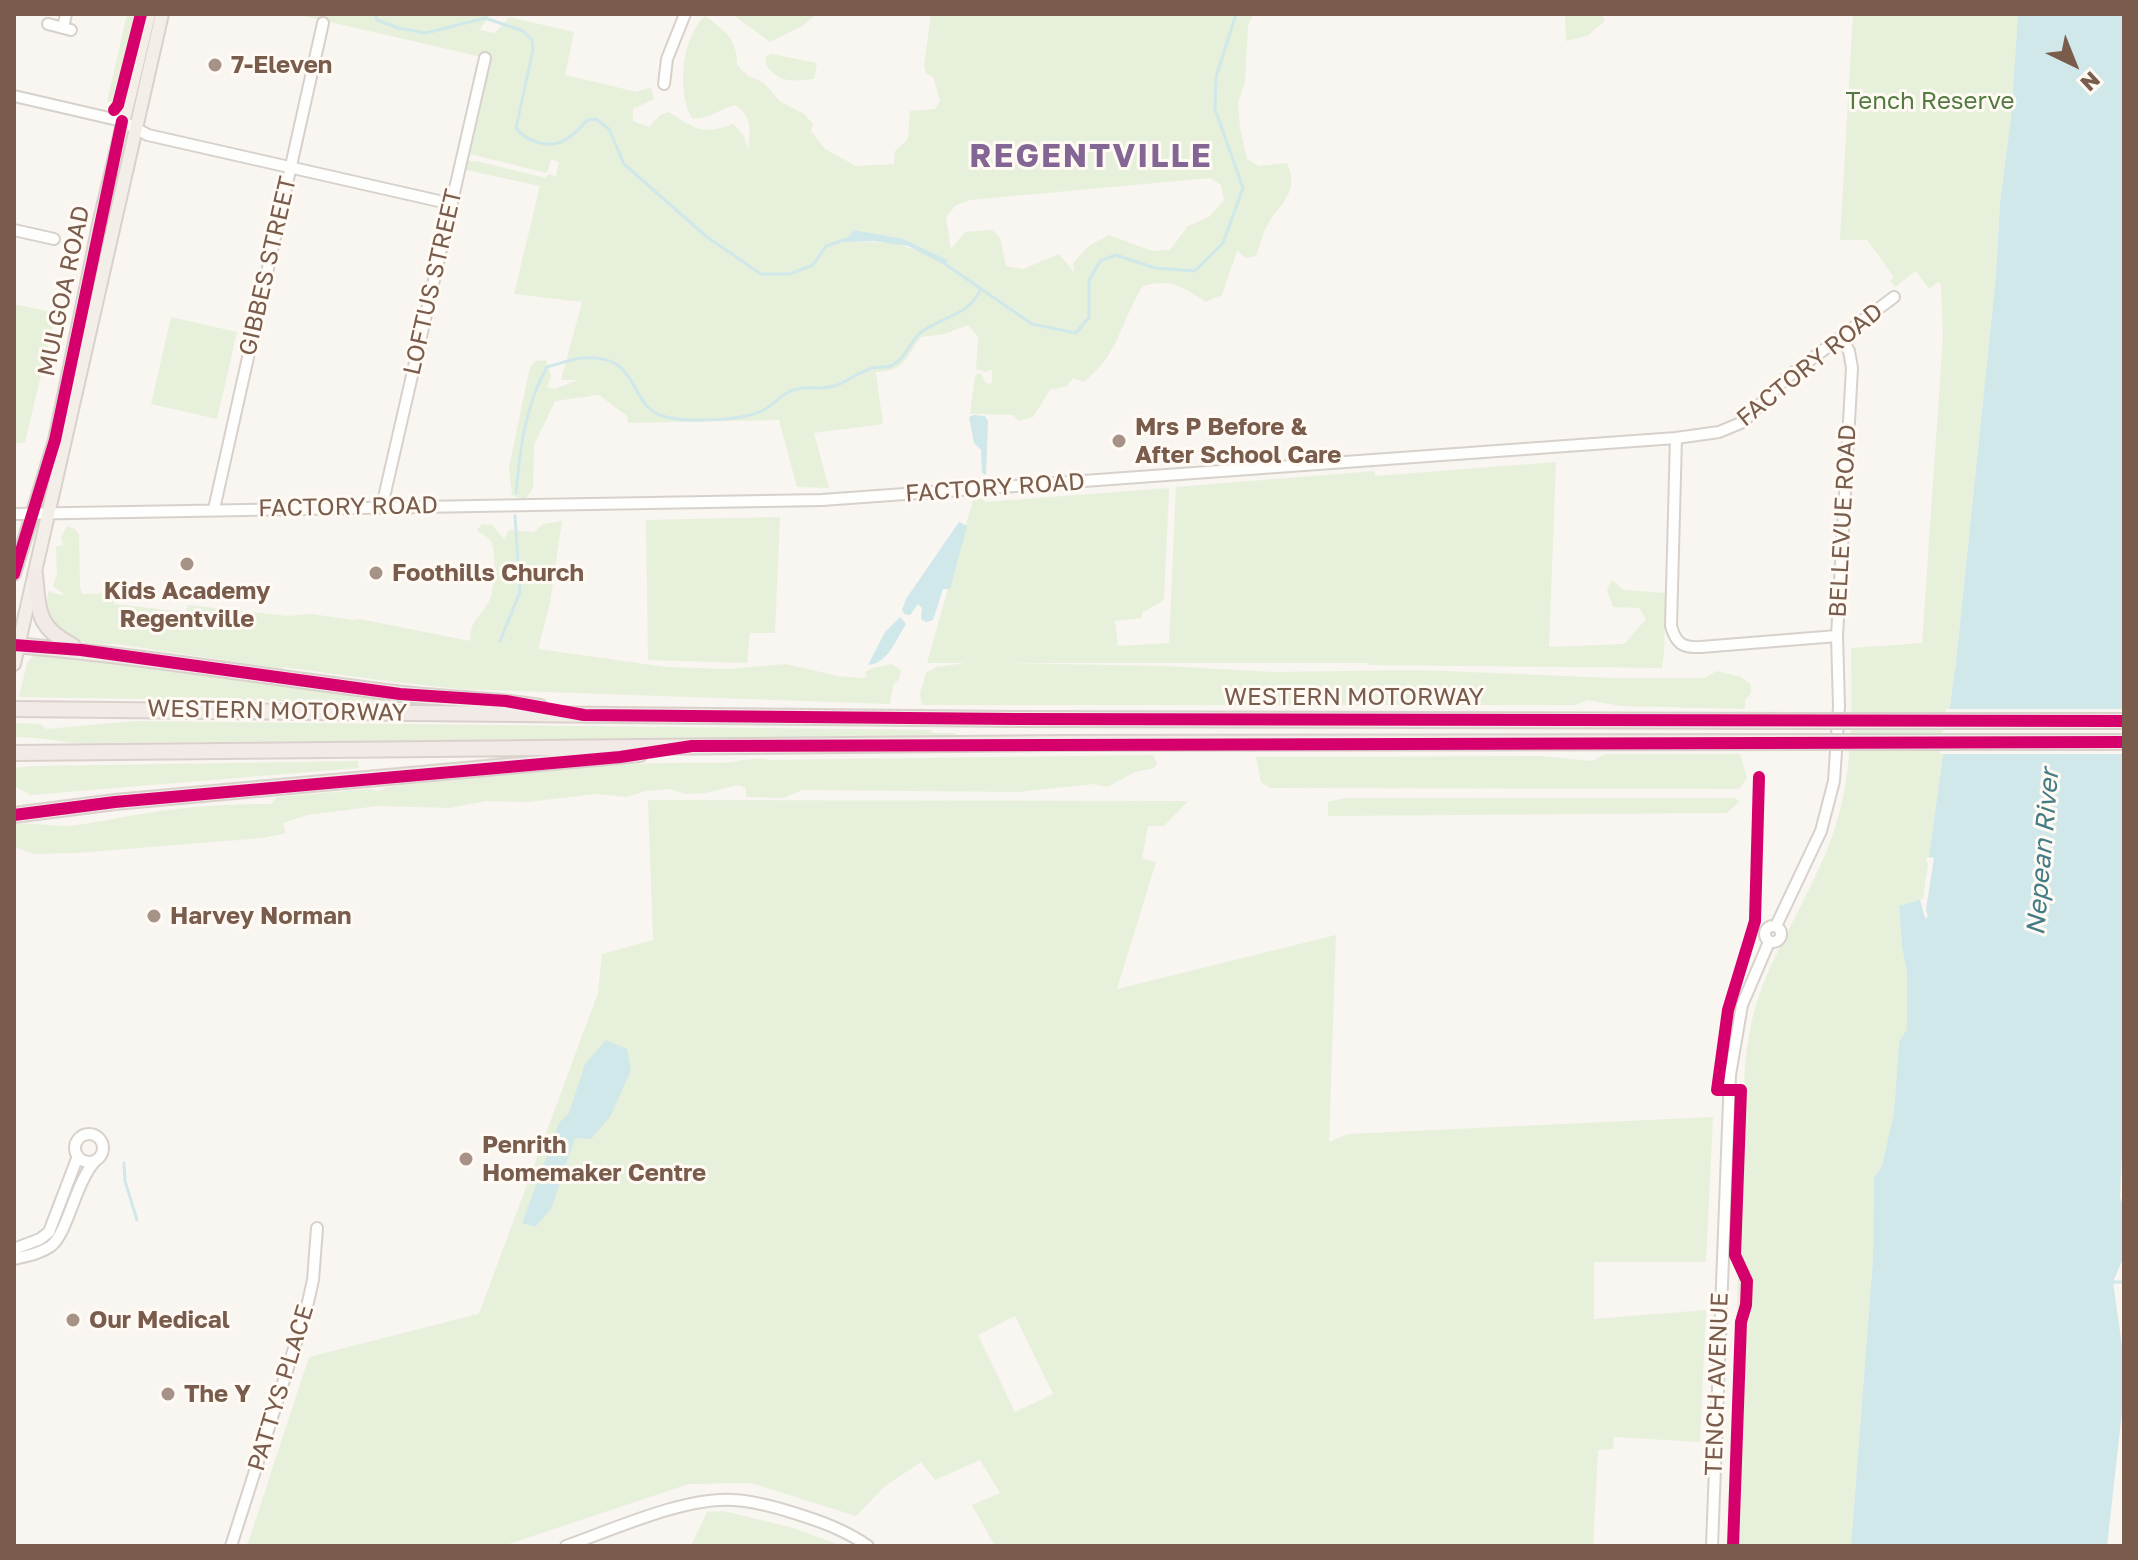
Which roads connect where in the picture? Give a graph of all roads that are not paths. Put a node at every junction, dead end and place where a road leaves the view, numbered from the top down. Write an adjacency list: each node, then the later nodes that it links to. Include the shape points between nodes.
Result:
1 (66, 14): 6 (street, via 67,29)
2 (149, 14): 10 (main road, MULGOA ROAD)
3 (162, 14): 11 (main road, MULGOA ROAD)
4 (685, 14): 8 (street, via 667,59)
5 (323, 23): 12 (street, GIBBES STREET)
6 (48, 24)
7 (485, 58): 13 (street, LOFTUS STREET)
8 (664, 84)
9 (14, 96): 10 (street)
10 (122, 121): 11 (street); 23 (main road, MULGOA ROAD, via 58,425)
11 (135, 128): 12 (street); 21 (main road, MULGOA ROAD)
12 (290, 167): 13 (street); 20 (street, GIBBES STREET)
13 (452, 204): 19 (street, LOFTUS STREET)
14 (14, 230): 15 (street)
15 (54, 239)
16 (1894, 297): 17 (street, FACTORY ROAD)
17 (1841, 338): 18 (street, FACTORY ROAD, via 1785,379 1743,422 1719,432); 26 (street, BELLEVUE ROAD, via 1852,368)
18 (1676, 438): 19 (street, FACTORY ROAD, via 858,498); 26 (street, via 1671,626 1678,642 1701,647)
19 (382, 506): 20 (street, FACTORY ROAD)
20 (214, 509): 21 (street, FACTORY ROAD)
21 (48, 513): 23 (street, FACTORY ROAD); 25 (main road, MULGOA ROAD)
22 (14, 514): 23 (street, FACTORY ROAD)
23 (32, 515): 24 (main road, MULGOA ROAD)
24 (14, 574)
25 (35, 575): 27 (main road, MULGOA ROAD); 28 (highway, via 43,623 54,636)
26 (1837, 636): 39 (street, BELLEVUE ROAD, via 1836,766 1826,817)
27 (16, 645): 28 (highway); 29 (main road, MULGOA ROAD)
28 (81, 650): 31 (highway)
29 (14, 664)
30 (14, 709): 31 (highway, WESTERN MOTORWAY)
31 (584, 715): 32 (highway, WESTERN MOTORWAY, bridge)
32 (2124, 721)
33 (2124, 742): 34 (highway, WESTERN MOTORWAY, bridge)
34 (692, 746): 35 (highway, WESTERN MOTORWAY); 36 (highway)
35 (14, 753)
36 (69, 807): 37 (highway); 38 (highway)
37 (14, 808)
38 (14, 815)
39 (1776, 926): 48 (street, TENCH AVENUE, via 1780,938 1769,942 1742,1005 1733,1044)
40 (78, 1156): 41 (street); 41 (street, via 76,1142 92,1134 103,1147); 43 (street, via 49,1232)
41 (96, 1160): 44 (street, via 85,1172 58,1239 38,1253)
42 (317, 1228): 45 (street, PATTYS PLACE, via 306,1311)
43 (14, 1249)
44 (14, 1259)
45 (231, 1546)
46 (566, 1546): 47 (street, via 688,1504 732,1499 820,1521)
47 (868, 1546)
48 (1712, 1546)

